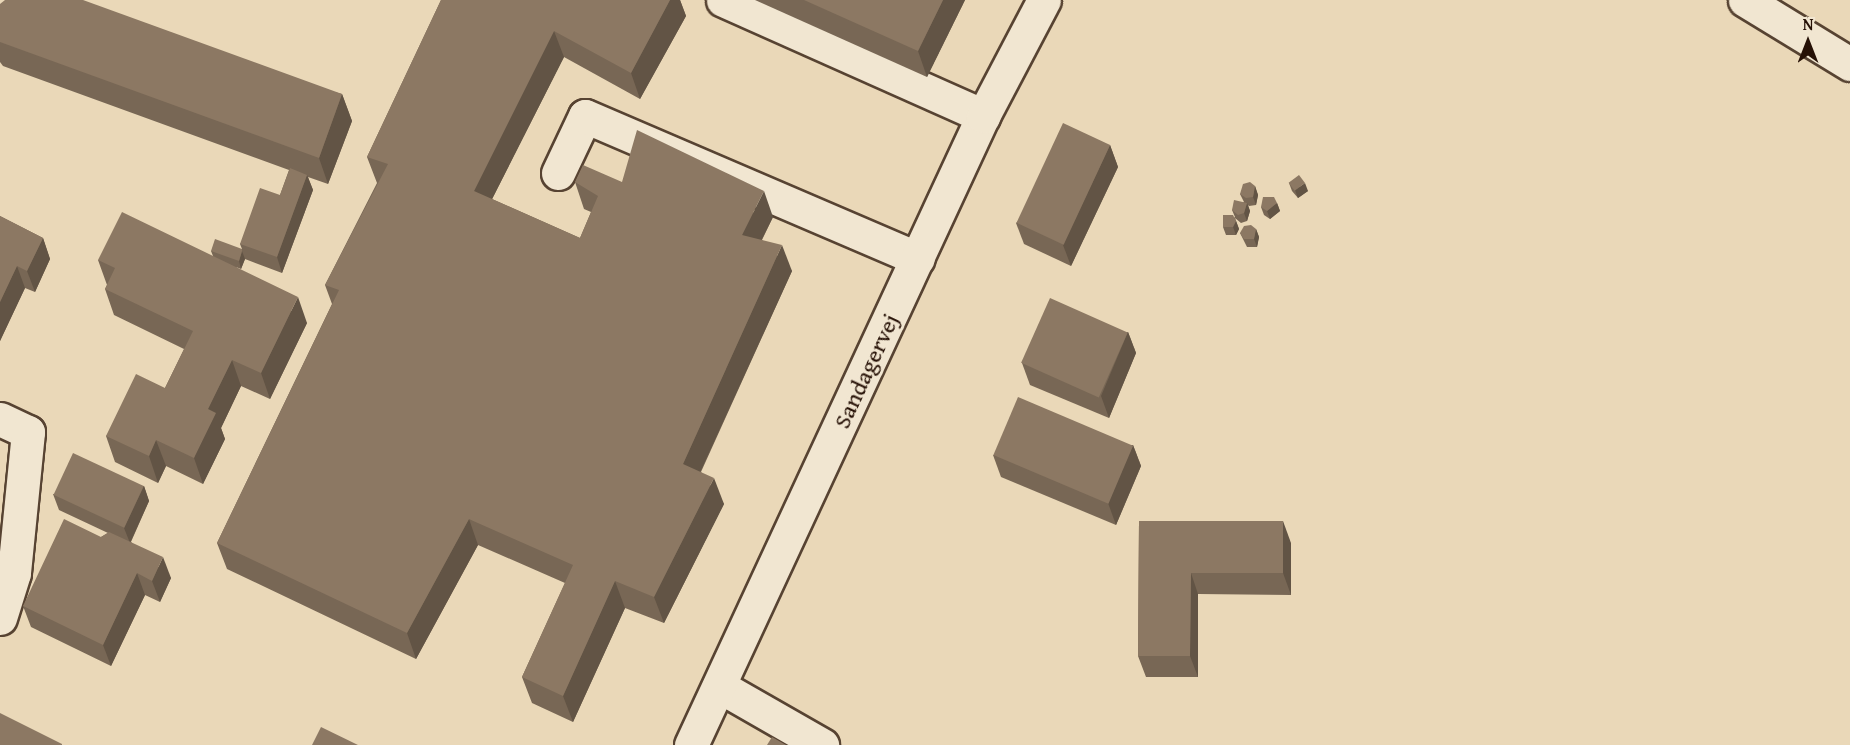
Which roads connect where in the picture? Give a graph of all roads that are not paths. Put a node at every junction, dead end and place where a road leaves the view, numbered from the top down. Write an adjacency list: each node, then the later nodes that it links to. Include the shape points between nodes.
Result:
1 (723, 0): 5 (street)
2 (1044, 0): 5 (street, Sandagervej)
3 (1745, 0): 4 (street)
4 (1850, 64)
5 (983, 116): 7 (street, Sandagervej)
6 (558, 173): 7 (street, via 585,116)
7 (918, 259): 10 (street, Sandagervej)
8 (0, 418): 9 (street, via 28,432 14,573)
9 (0, 618)
10 (719, 686): 11 (street, Sandagervej); 12 (street)
11 (691, 745)
12 (822, 745)

